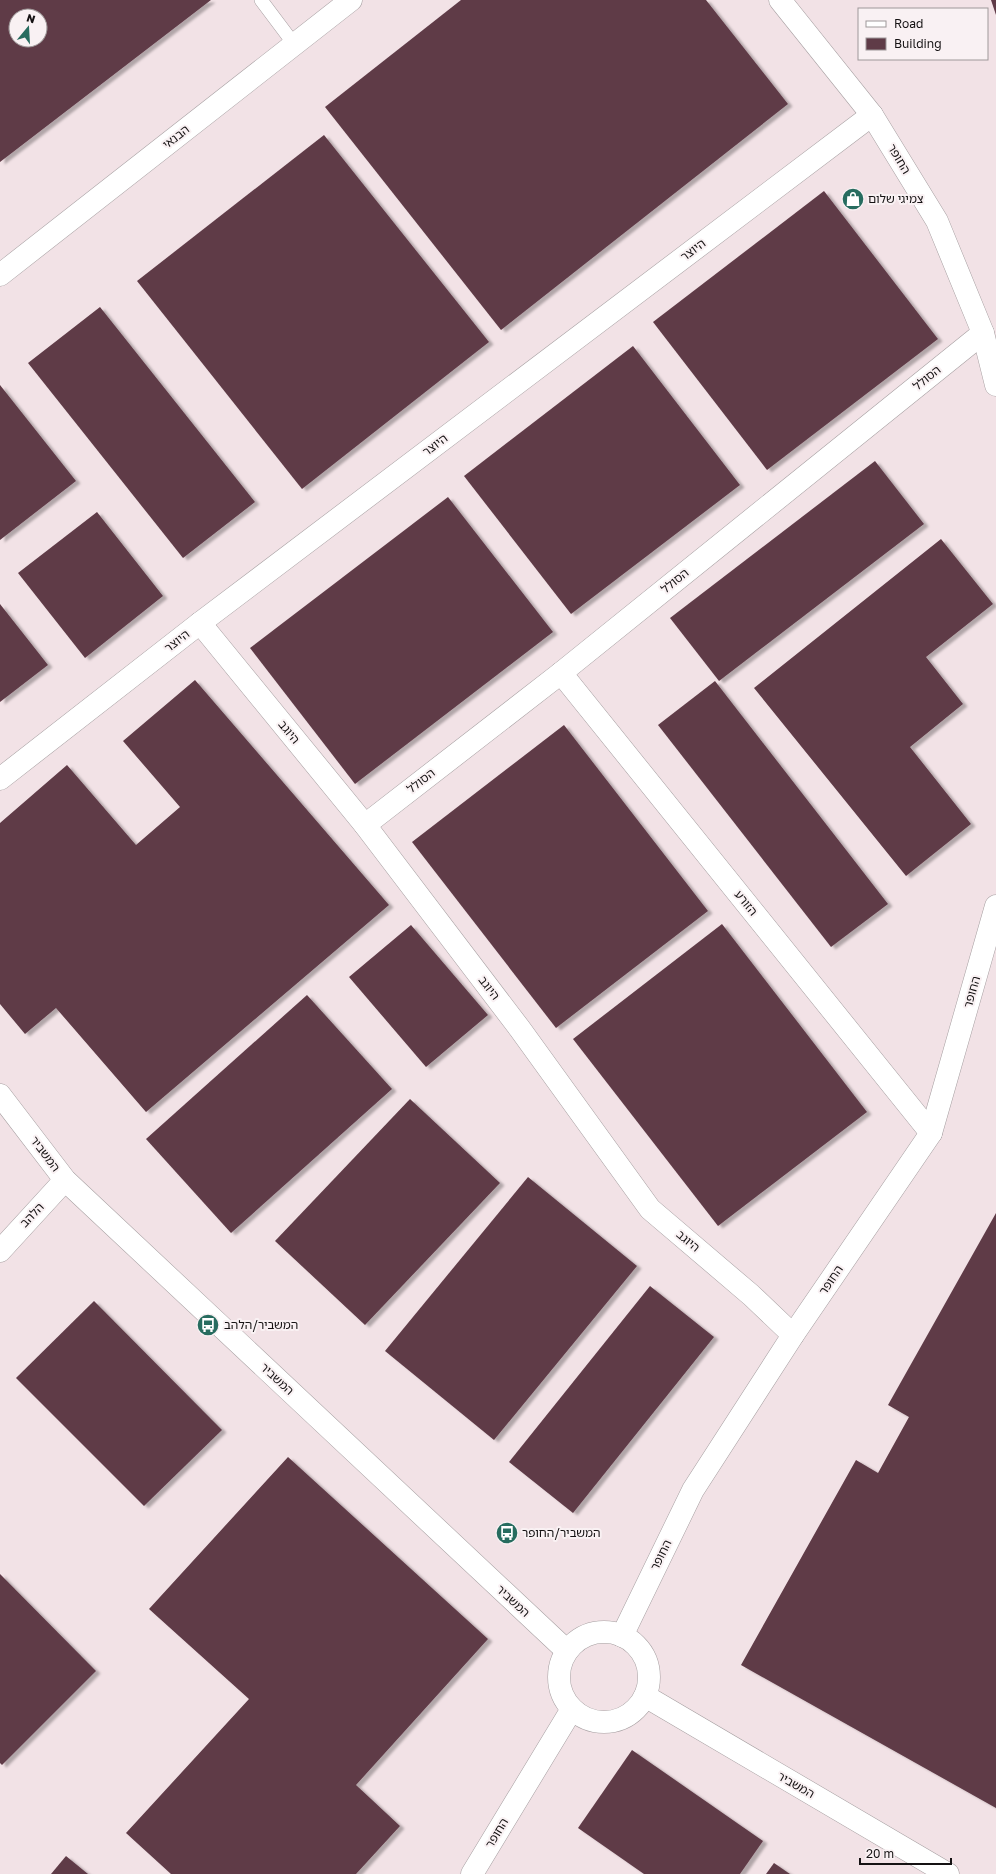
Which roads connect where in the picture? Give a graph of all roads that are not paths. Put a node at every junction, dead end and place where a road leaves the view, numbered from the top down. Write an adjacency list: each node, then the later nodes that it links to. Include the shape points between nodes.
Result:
1 (261, 0): 4 (lane)
2 (352, 0): 4 (street, הבנאי)
3 (780, 0): 5 (street, החופר)
4 (294, 44): 6 (street, הבנאי)
5 (872, 115): 7 (street, החופר, via 937,221); 9 (street, היוצר)
6 (0, 275)
7 (983, 333): 8 (street, החופר); 10 (street, הסולל)
8 (996, 386)
9 (200, 623): 11 (street, היוצר); 12 (street, היוגב)
10 (562, 673): 12 (street, הסולל); 15 (street, הזורע)
11 (0, 779)
12 (364, 825): 18 (street, היוגב, via 520,1029 650,1209 751,1294)
13 (996, 906): 15 (street, החופר)
14 (0, 1096): 16 (street, המשביר)
15 (930, 1132): 18 (street, החופר)
16 (65, 1180): 17 (street, הלהב); 20 (street, המשביר)
17 (0, 1251)
18 (793, 1335): 19 (street, החופר, via 693,1490)
19 (622, 1636): 20 (street, via 608,1632 592,1634 577,1640); 21 (street, via 634,1644 643,1655 648,1668 649,1683)
20 (567, 1651): 22 (street, via 560,1666 558,1681 562,1697)
21 (645, 1696): 22 (street, via 637,1708 626,1717 612,1722 584,1719); 24 (street, המשביר)
22 (572, 1709): 23 (street, החופר)
23 (472, 1874)
24 (948, 1874)

